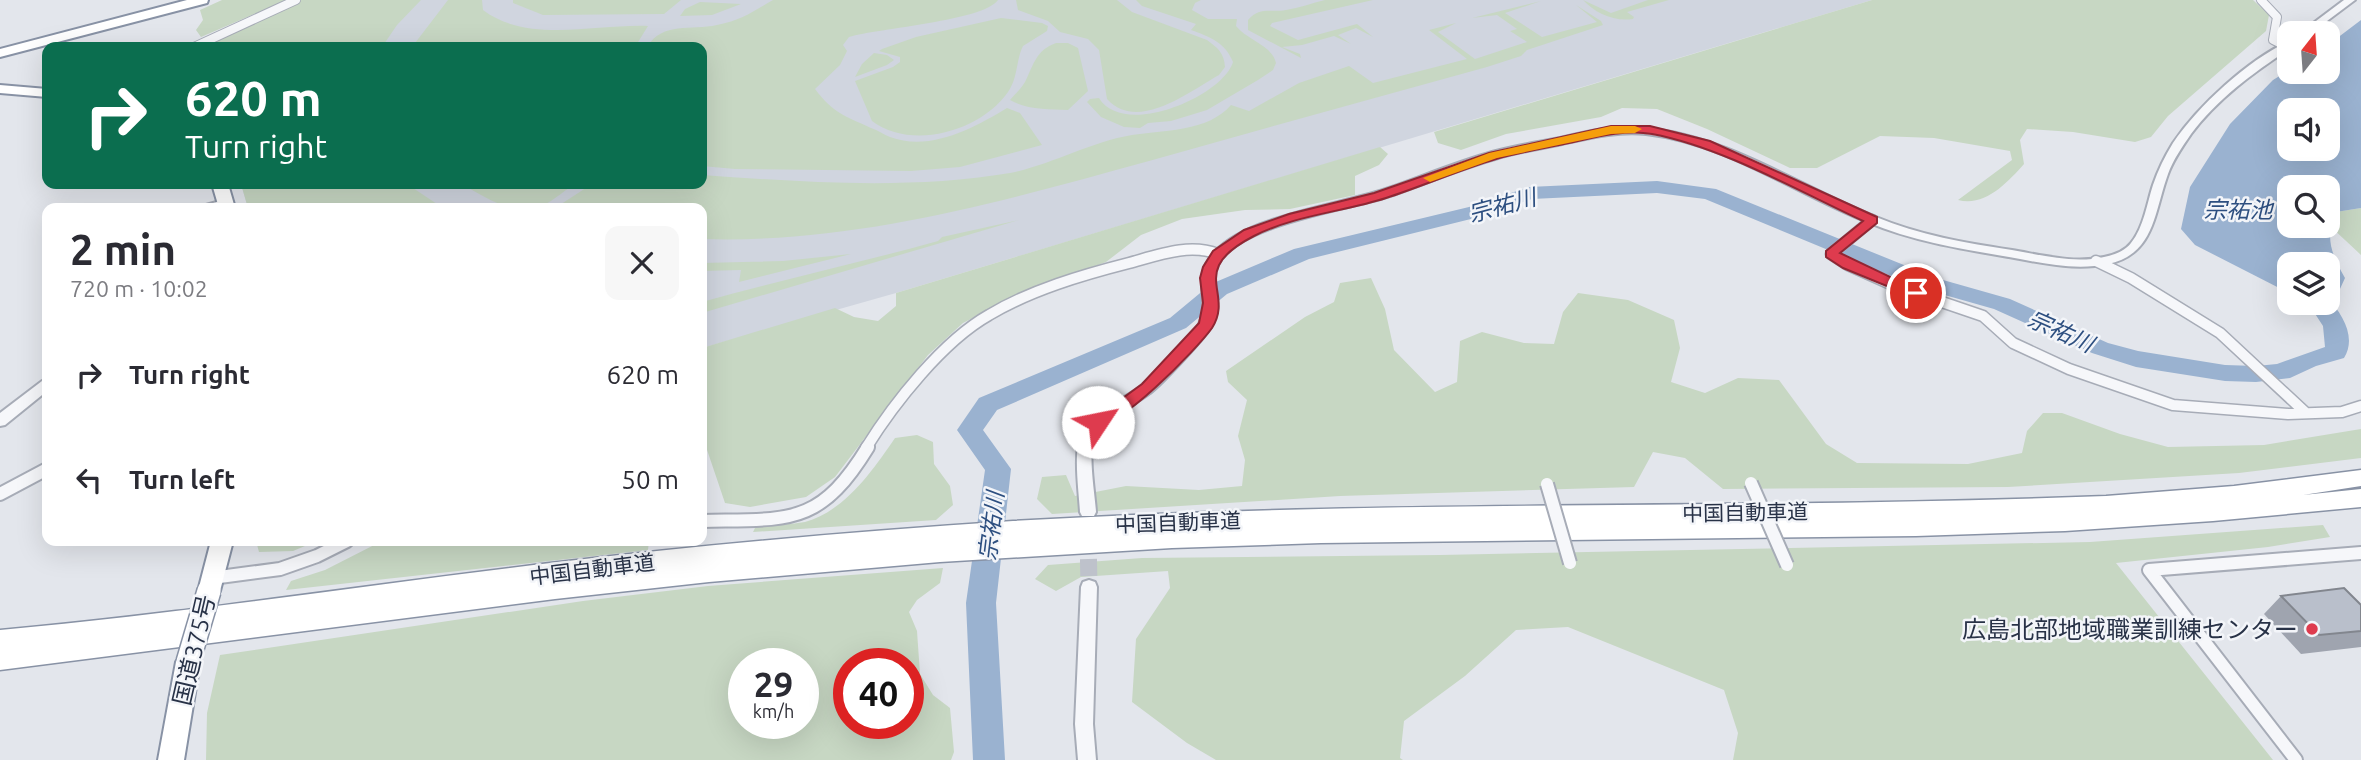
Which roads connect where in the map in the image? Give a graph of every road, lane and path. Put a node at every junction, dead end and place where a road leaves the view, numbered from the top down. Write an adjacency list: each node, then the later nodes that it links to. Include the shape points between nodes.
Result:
1 (202, 0): 9 (highway)
2 (296, 0): 7 (street)
3 (2261, 0): 6 (street, via 2277,17 2273,40)
4 (2350, 0): 5 (street)
5 (2321, 21)
6 (2277, 41)
7 (205, 42)
8 (2277, 52): 14 (street, via 2212,100 2190,128 2166,166 2139,241 2130,252)
9 (0, 53)
10 (0, 89): 11 (highway)
11 (42, 93)
12 (1872, 220): 13 (street, via 1706,144 1660,132 1620,129 1494,155 1379,196 1282,221 1249,233); 14 (street, via 2007,254 2060,262); 17 (street, via 1831,254 1895,286 1983,316 2013,343 2069,369 2173,405)
13 (1218, 254): 25 (street, via 1210,267 1206,325 1148,388 1098,422 1088,435); 26 (street, via 1195,248 1127,263 1021,300 979,320 945,350 826,501 804,512)
14 (2096, 261): 17 (street, via 2220,333)
15 (42, 388): 18 (street)
16 (2361, 406): 17 (street, via 2343,412)
17 (2306, 413)
18 (0, 421)
19 (42, 472): 23 (street)
20 (2361, 478): 27 (highway, 中国自動車道, via 2220,496 2095,504 1352,516)
21 (1751, 483): 33 (street, bridge)
22 (1547, 484): 32 (street, bridge)
23 (0, 494)
24 (2361, 498): 27 (highway, 中国自動車道, via 2227,513 1988,526)
25 (1088, 512)
26 (707, 522)
27 (1014, 538): 28 (highway, 中国自動車道)
28 (956, 543): 36 (highway, 中国自動車道, via 759,550); 37 (highway, 中国自動車道)
29 (221, 546): 34 (highway, 国道375号)
30 (337, 546): 34 (street, via 280,569)
31 (2361, 553): 40 (street, via 2149,570)
32 (1570, 563)
33 (1787, 565)
34 (210, 585): 38 (highway, 国道375号, bridge, via 188,662)
35 (1089, 587): 39 (street)
36 (0, 641)
37 (0, 659)
38 (171, 760)
39 (1087, 760)
40 (2296, 760)

